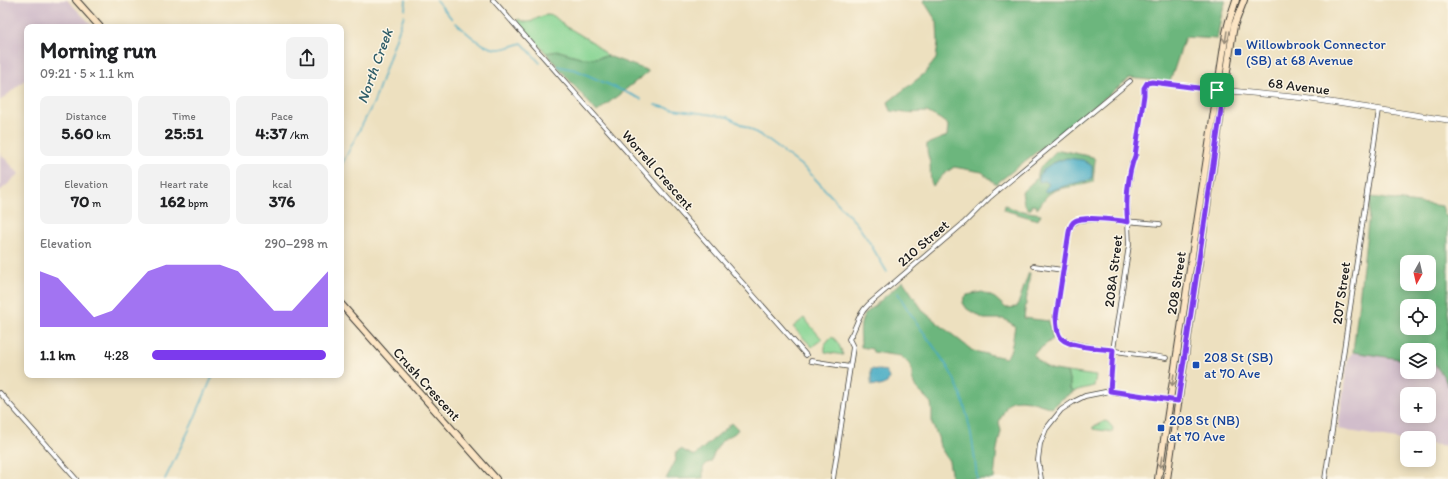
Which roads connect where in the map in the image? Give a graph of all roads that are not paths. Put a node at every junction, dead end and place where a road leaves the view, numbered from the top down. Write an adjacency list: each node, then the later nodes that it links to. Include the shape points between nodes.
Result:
1 (76, 0): 5 (main road)
2 (493, 0): 17 (street, Worrell Crescent)
3 (1236, 0): 8 (main road, one-way to 8, via 1229,21)
4 (1244, 0): 8 (main road, via 1234,26)
5 (97, 24)
6 (1130, 81): 20 (street, 210 Street, via 989,198 863,310 849,339 853,347)
7 (1146, 84): 8 (street, 68 Avenue, via 1152,82); 11 (street, 208A Street, via 1128,188)
8 (1221, 90): 9 (street, 68 Avenue, via 1304,98); 23 (main road, 208 Street, one-way to 23); 24 (main road, 208 Street)
9 (1379, 110): 10 (street, 68 Avenue); 31 (street, 207 Street)
10 (1448, 120)
11 (1128, 222): 12 (street); 14 (street, via 1091,219 1073,222); 16 (street, 208A Street, via 1129,245)
12 (1160, 224)
13 (1034, 266): 14 (street)
14 (1063, 270): 16 (street, via 1056,317 1057,331 1061,338 1068,343)
15 (344, 307): 26 (main road, Crush Crescent)
16 (1113, 350): 18 (street); 21 (street, 208A Street)
17 (806, 356)
18 (1166, 358)
19 (811, 361): 20 (street)
20 (850, 367): 27 (street, 210 Street)
21 (1110, 391): 23 (street); 28 (street, via 1085,396 1057,414 1046,429 1040,444 1038,460)
22 (0, 393): 25 (street)
23 (1170, 400): 24 (street); 29 (main road, 208 Street, one-way to 29)
24 (1178, 401): 30 (main road, 208 Street)
25 (76, 479)
26 (496, 479)
27 (833, 479)
28 (1041, 479)
29 (1158, 479)
30 (1167, 479)
31 (1325, 479)

